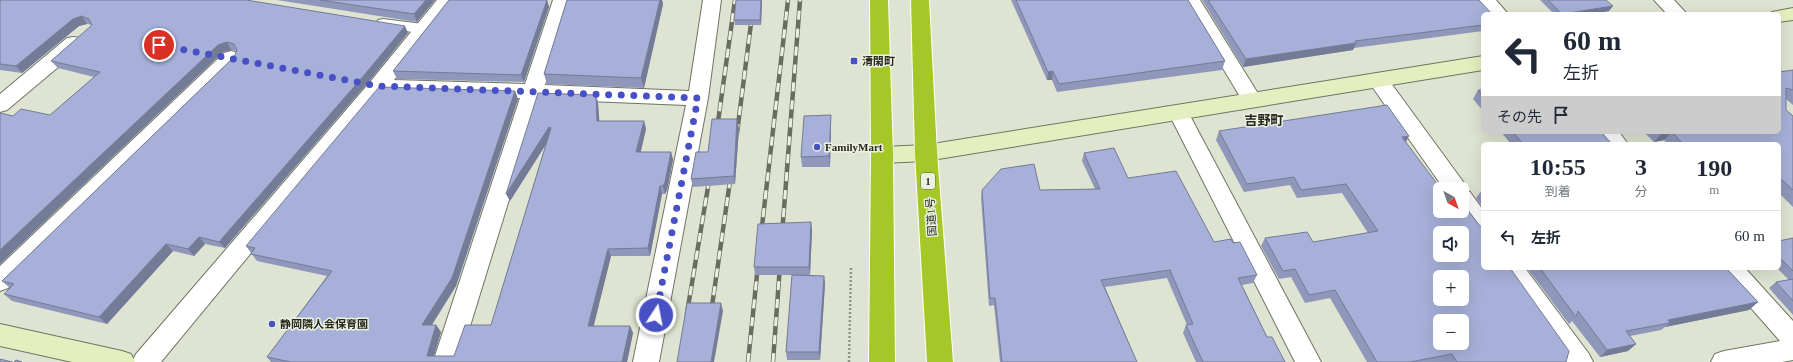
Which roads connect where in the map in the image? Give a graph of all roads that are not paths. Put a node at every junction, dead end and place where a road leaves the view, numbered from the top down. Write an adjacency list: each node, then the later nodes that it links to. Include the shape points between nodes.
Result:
1 (447, 0): 14 (street)
2 (562, 0): 20 (street)
3 (712, 0): 21 (street)
4 (879, 0): 28 (highway)
5 (920, 0): 27 (highway, 国道1号 / 1)
6 (1191, 0): 22 (street)
7 (1486, 0): 9 (street)
8 (1663, 0): 10 (street)
9 (1497, 12)
10 (1676, 12)
11 (1793, 14): 12 (street)
12 (1781, 16)
13 (370, 21): 14 (lane)
14 (423, 29): 19 (street)
15 (87, 31): 23 (street)
16 (231, 58): 34 (street)
17 (1481, 63): 18 (street)
18 (1378, 80): 22 (street); 29 (street)
19 (378, 86): 20 (street); 39 (street)
20 (532, 92): 21 (street); 40 (street)
21 (698, 98): 41 (street)
22 (1252, 100): 24 (street)
23 (0, 105)
24 (1178, 112): 27 (street); 44 (street)
25 (1609, 134): 26 (street)
26 (1615, 142)
27 (926, 153): 28 (street); 43 (highway, 国道1号 / 1)
28 (882, 155): 42 (highway)
29 (1451, 182)
30 (1469, 208): 31 (street)
31 (1481, 224)
32 (1513, 270): 45 (street)
33 (1732, 270): 36 (street)
34 (0, 281)
35 (0, 335): 38 (street)
36 (1793, 338)
37 (1793, 349): 46 (street)
38 (122, 362)
39 (145, 362)
40 (446, 362)
41 (646, 362)
42 (882, 362)
43 (940, 362)
44 (1308, 362)
45 (1580, 362)
46 (1724, 362)

